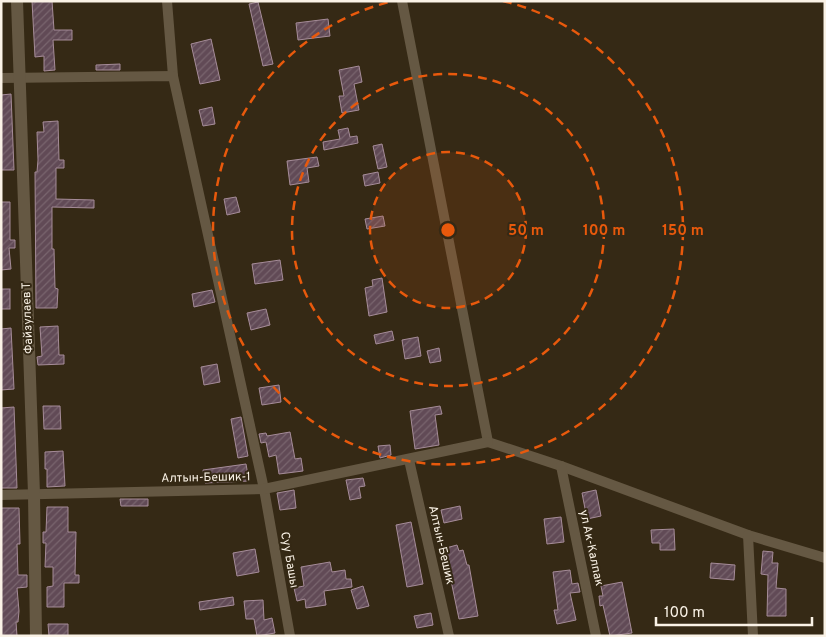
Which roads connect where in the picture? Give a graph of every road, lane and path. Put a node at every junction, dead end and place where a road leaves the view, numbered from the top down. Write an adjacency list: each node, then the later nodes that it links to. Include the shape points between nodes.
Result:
1 (17, 1): 6 (street, Файзулаев Т)
2 (167, 1): 4 (street, Суу Башы)
3 (402, 1): 7 (street)
4 (173, 76): 6 (street); 10 (street, Суу Башы)
5 (1, 78): 6 (street)
6 (20, 79): 11 (street, Файзулаев Т)
7 (488, 442): 8 (street, Алтын-Бешик-1); 9 (street)
8 (409, 460): 10 (street, Алтын-Бешик-1); 17 (street, Алтын-Бешик)
9 (561, 466): 13 (street); 18 (street, ул Ак-Калпак)
10 (264, 489): 11 (street, Алтын-Бешик-1); 16 (street, Суу Башы)
11 (34, 494): 12 (street, Алтын-Бешик-1); 15 (street, Файзулаев Т)
12 (1, 495)
13 (748, 535): 14 (street); 19 (street)
14 (825, 558)
15 (36, 636)
16 (290, 636)
17 (449, 636)
18 (596, 636)
19 (753, 636)

